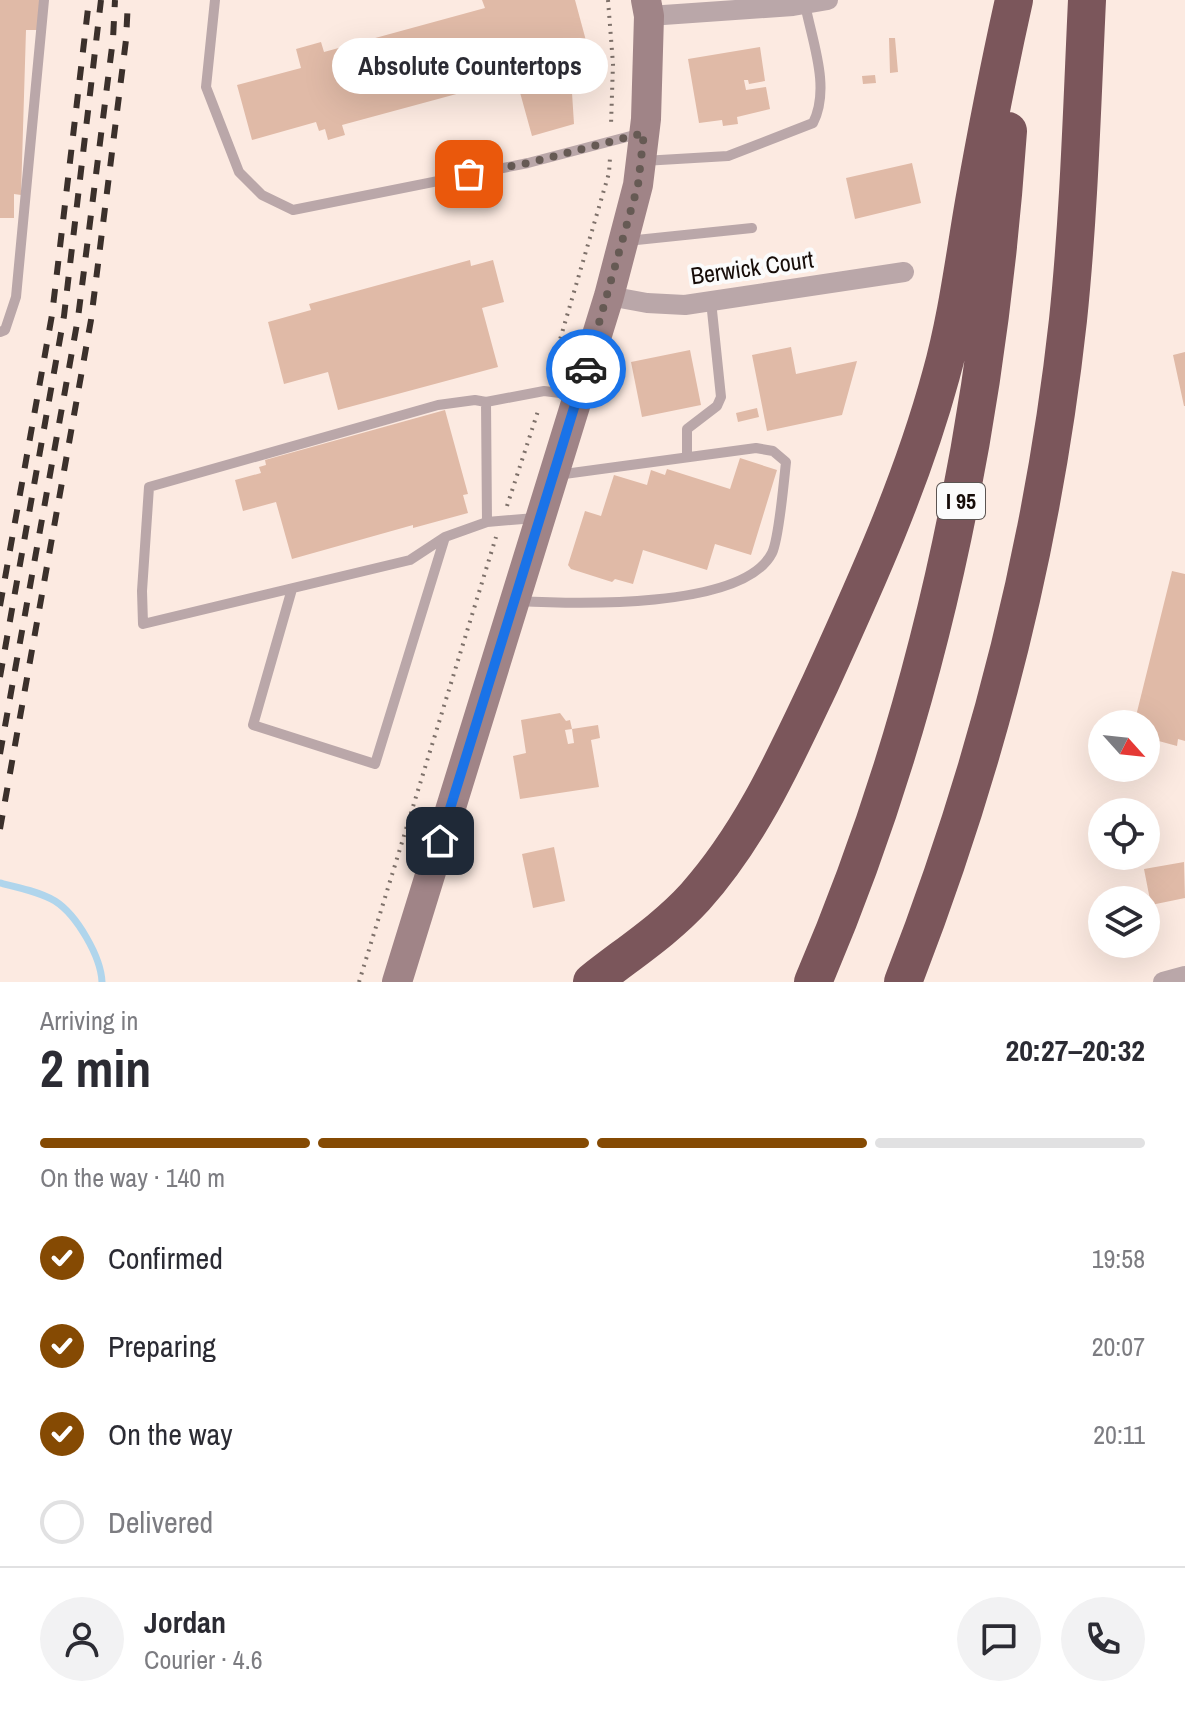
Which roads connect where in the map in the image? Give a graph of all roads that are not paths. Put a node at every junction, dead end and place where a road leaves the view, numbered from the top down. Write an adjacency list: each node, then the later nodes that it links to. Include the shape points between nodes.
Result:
1 (44, 0): 14 (lane, via 16,297)
2 (215, 0): 8 (lane, via 206,87 239,172 262,195 293,210 528,163)
3 (828, 0): 6 (street)
4 (1014, 0): 25 (highway, via 942,372 890,527 746,831 693,899 656,935); 27 (highway, I 95, via 994,300 950,551 887,785)
5 (1087, 0): 28 (highway, via 1068,320 1043,493 984,746)
6 (805, 4): 7 (street); 8 (lane, via 819,73 820,110 813,123 728,156)
7 (648, 8): 8 (main road)
8 (643, 147): 10 (main road)
9 (752, 228): 10 (lane)
10 (623, 241): 12 (main road)
11 (904, 272): 13 (street, Berwick Court)
12 (609, 296): 13 (street, Berwick Court, via 685,305); 15 (main road)
13 (711, 301): 17 (lane, via 721,397 687,429)
14 (0, 332)
15 (578, 395): 16 (lane, via 544,391); 18 (main road)
16 (486, 402): 20 (lane); 22 (lane, via 438,405 149,487 143,624)
17 (687, 457): 18 (lane); 23 (lane, via 756,448 773,451 786,462 773,552 756,571 740,582 673,596 577,604)
18 (553, 476): 19 (main road)
19 (540, 517): 20 (lane); 23 (main road)
20 (487, 522): 21 (lane)
21 (445, 537): 22 (lane, via 410,560); 22 (lane, via 375,764 253,725)
22 (292, 589)
23 (515, 600): 26 (main road)
24 (1185, 976): 29 (street)
25 (596, 979)
26 (397, 982)
27 (813, 982)
28 (903, 982)
29 (1163, 982)

